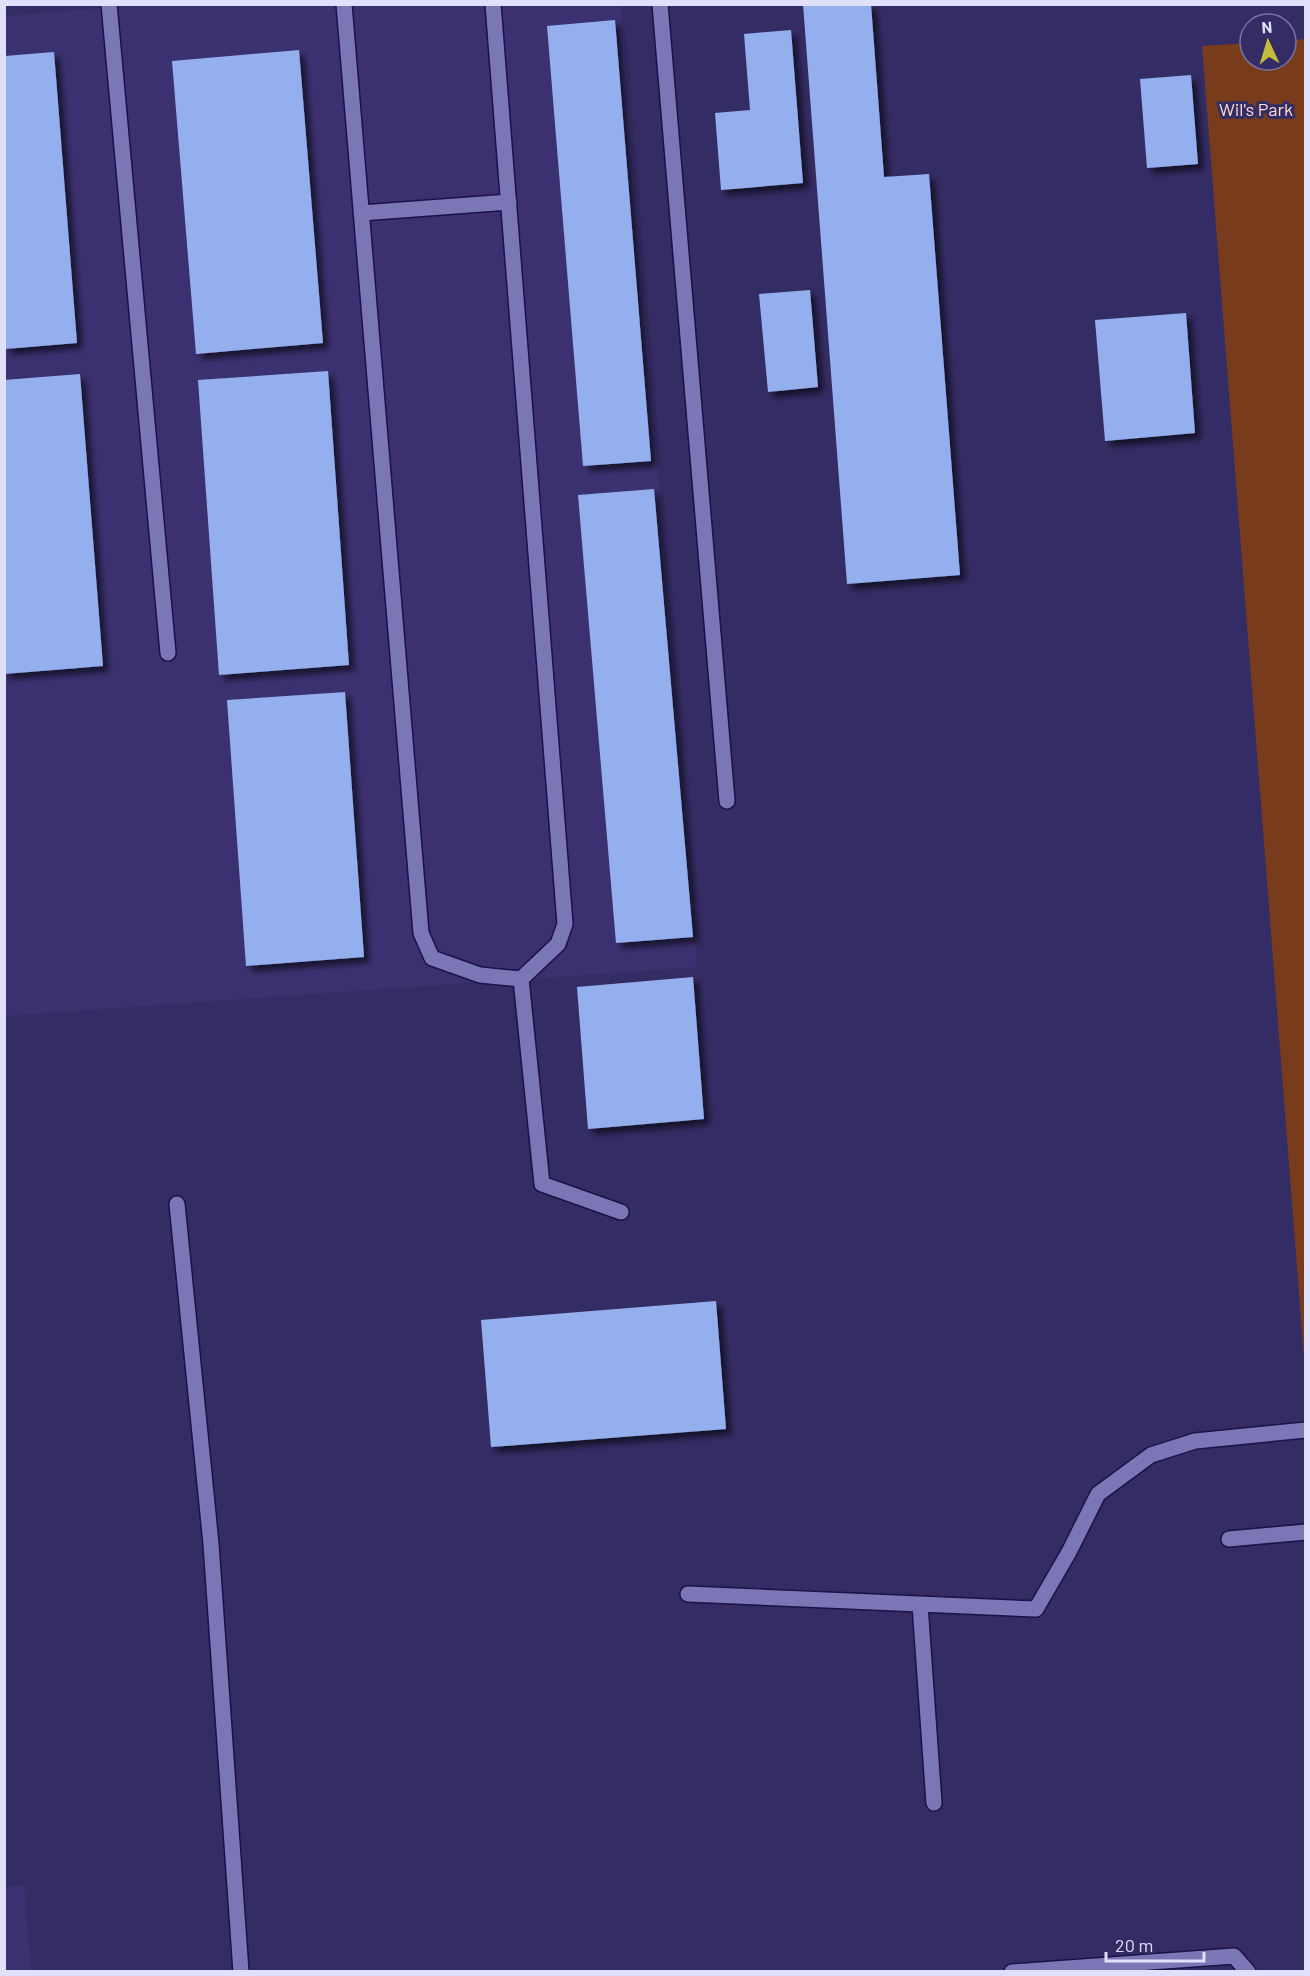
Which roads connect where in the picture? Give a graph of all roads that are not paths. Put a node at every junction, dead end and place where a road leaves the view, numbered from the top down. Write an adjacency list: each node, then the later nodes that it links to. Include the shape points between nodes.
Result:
1 (110, 4): 7 (lane)
2 (344, 4): 6 (lane)
3 (493, 4): 5 (lane)
4 (660, 4): 8 (lane)
5 (508, 202): 6 (lane); 9 (lane, via 565,924 558,944)
6 (361, 213): 9 (lane, via 421,933 432,958 480,975)
7 (168, 653)
8 (727, 801)
9 (521, 979): 11 (lane, via 542,1184)
10 (177, 1204): 18 (lane, via 211,1544)
11 (621, 1212)
12 (1305, 1430): 16 (lane, via 1195,1441 1151,1455 1098,1494 1036,1610)
13 (1305, 1532): 14 (lane)
14 (1229, 1539)
15 (687, 1594): 16 (lane)
16 (920, 1605): 17 (lane)
17 (934, 1803)
18 (241, 1971)
19 (1012, 1971): 20 (lane, via 1234,1956)
20 (1248, 1971)

